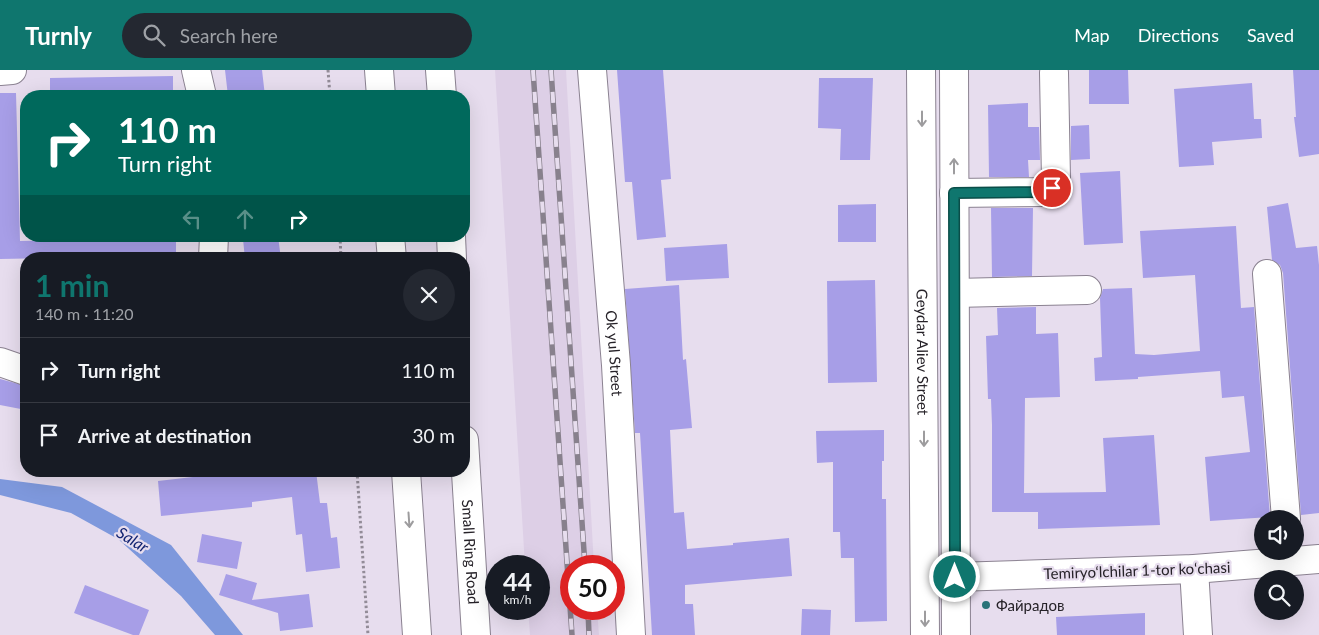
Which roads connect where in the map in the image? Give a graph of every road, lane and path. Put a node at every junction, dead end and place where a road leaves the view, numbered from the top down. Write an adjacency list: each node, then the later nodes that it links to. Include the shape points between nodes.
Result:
1 (12, 70): 9 (main road)
2 (196, 70): 11 (main road)
3 (328, 70): 12 (path)
4 (379, 70): 13 (main road)
5 (440, 70): 14 (main road)
6 (592, 70): 34 (main road, Ok yul Street, via 616,365)
7 (921, 70): 30 (main road, Geydar Aliev Street, one-way to 30)
8 (954, 70): 15 (main road, one-way to 8)
9 (0, 71)
10 (1054, 73): 15 (main road, via 1056,180 1052,188 1044,192)
11 (201, 90)
12 (330, 90)
13 (381, 90)
14 (442, 90)
15 (954, 193): 18 (main road)
16 (1267, 274): 24 (main road)
17 (1087, 290): 18 (main road)
18 (955, 293): 29 (main road)
19 (0, 362): 20 (main road)
20 (20, 368)
21 (356, 477): 31 (path)
22 (406, 477): 32 (main road, one-way to 32)
23 (466, 477): 33 (main road, Small Ring Road)
24 (1285, 510)
25 (1304, 558): 26 (main road, Temiryo‘lchilar 1-tor koʻchasi)
26 (1319, 559)
27 (1265, 560): 28 (main road, Temiryo‘lchilar 1-tor koʻchasi)
28 (1194, 569): 29 (main road, Temiryo‘lchilar 1-tor koʻchasi); 37 (main road)
29 (955, 577): 30 (main road, Temiryo‘lchilar 1-tor koʻchasi); 36 (main road)
30 (925, 578): 35 (main road, Geydar Aliev Street, one-way to 35)
31 (368, 635)
32 (417, 635)
33 (476, 635)
34 (631, 635)
35 (925, 635)
36 (956, 635)
37 (1198, 635)

